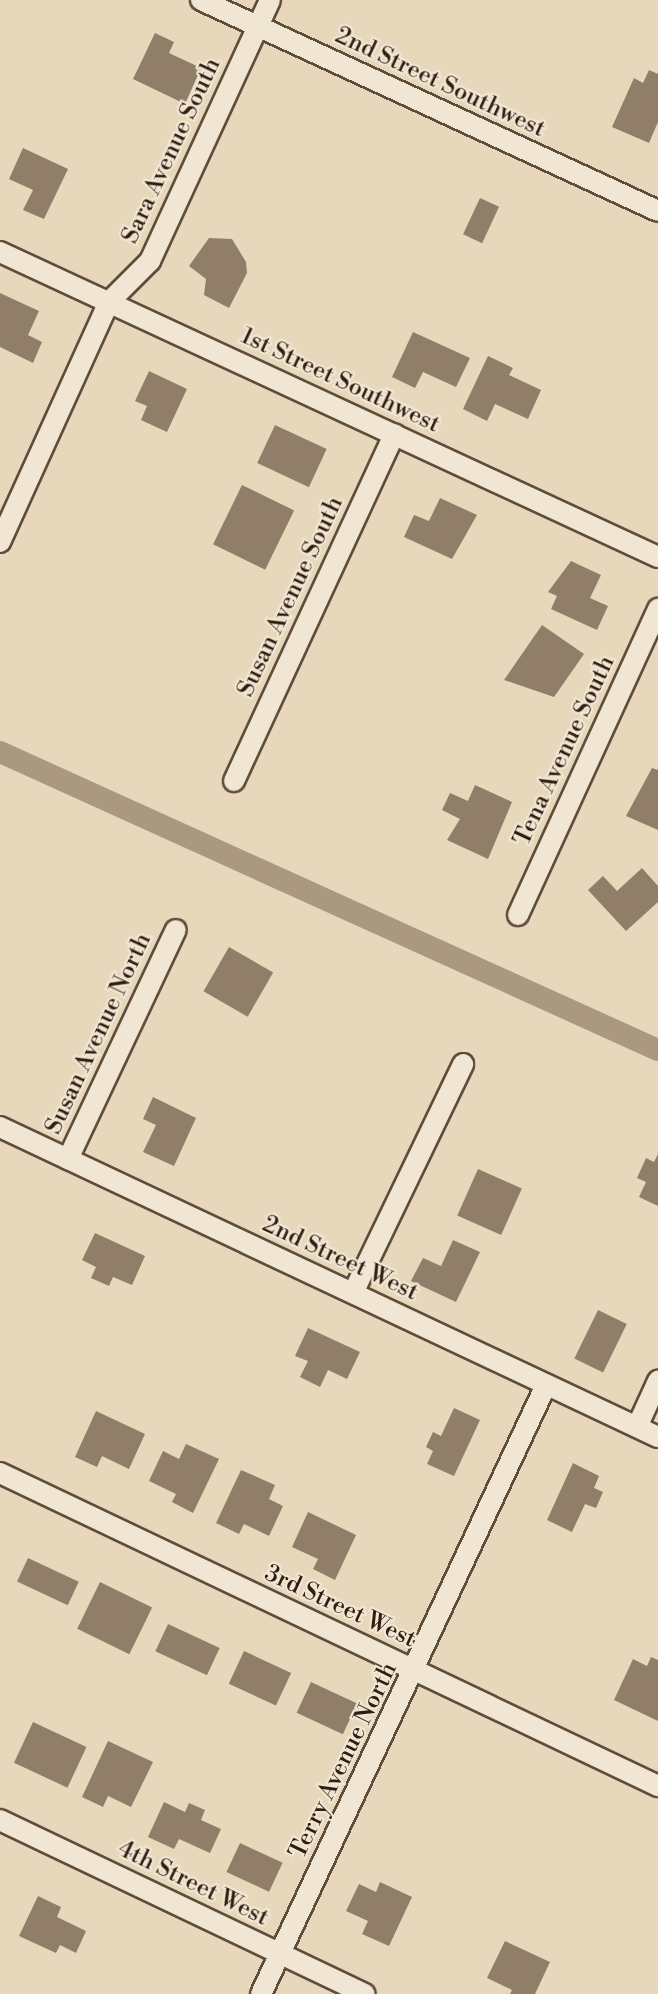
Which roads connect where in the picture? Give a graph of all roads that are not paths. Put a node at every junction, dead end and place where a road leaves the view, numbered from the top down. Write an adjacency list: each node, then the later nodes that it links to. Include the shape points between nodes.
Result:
1 (201, 0): 3 (street, 2nd Street Southwest)
2 (270, 0): 3 (street, Sara Avenue South)
3 (258, 27): 4 (street, 2nd Street Southwest); 6 (street, Sara Avenue South, via 150,261)
4 (658, 211)
5 (0, 252): 6 (street, 1st Street Southwest)
6 (109, 302): 7 (street, 1st Street Southwest); 8 (street, Sara Avenue South)
7 (394, 434): 9 (street, 1st Street Southwest); 11 (street, Susan Avenue South)
8 (0, 542)
9 (658, 558)
10 (658, 609): 12 (street, Tena Avenue South)
11 (234, 781)
12 (518, 915)
13 (176, 930): 16 (street, Susan Avenue North)
14 (464, 1064): 17 (street)
15 (0, 1127): 16 (street, 2nd Street West)
16 (68, 1159): 17 (street, 2nd Street West)
17 (352, 1293): 19 (street, 2nd Street West)
18 (658, 1381): 20 (street)
19 (546, 1385): 20 (street, 2nd Street West); 23 (street, Terry Avenue North)
20 (637, 1427): 21 (street, 2nd Street West)
21 (658, 1437)
22 (0, 1473): 23 (street, 3rd Street West)
23 (415, 1671): 24 (street, 3rd Street West); 26 (street, Terry Avenue North)
24 (658, 1786)
25 (0, 1820): 26 (street, 4th Street West)
26 (280, 1954): 27 (street, Terry Avenue North); 28 (street, 4th Street West)
27 (261, 1994)
28 (365, 1994)

